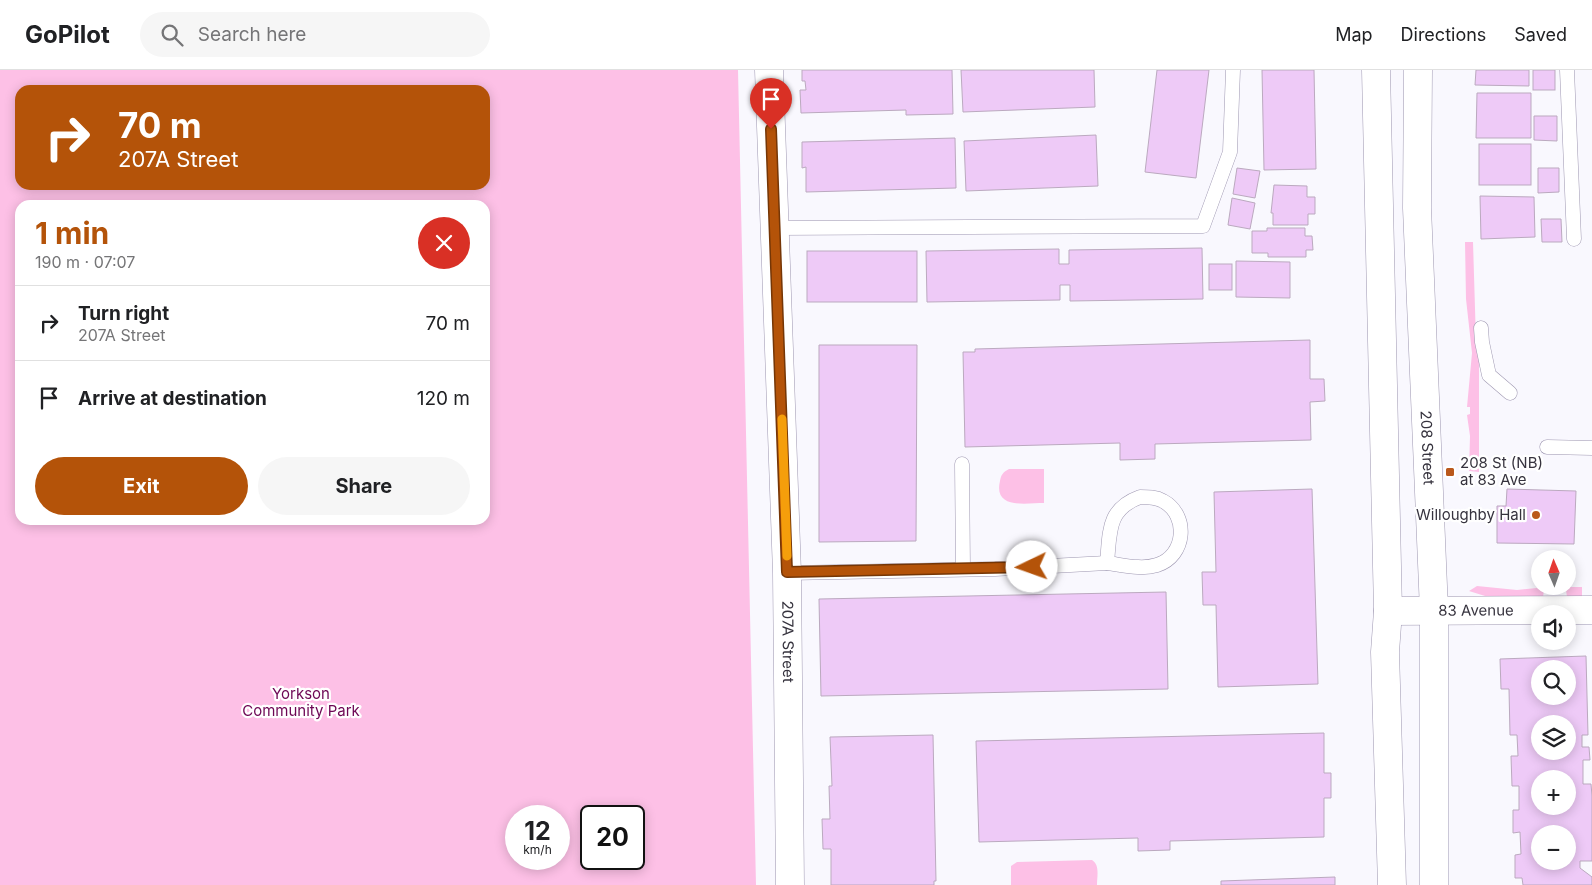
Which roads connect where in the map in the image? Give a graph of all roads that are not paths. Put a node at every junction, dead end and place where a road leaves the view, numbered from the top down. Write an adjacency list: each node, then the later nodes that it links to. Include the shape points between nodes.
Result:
1 (769, 70): 6 (main road, 207A Street)
2 (1233, 70): 6 (lane, via 1230,152 1203,226)
3 (1376, 70): 18 (main road)
4 (1418, 70): 16 (main road, 208 Street, via 1417,208)
5 (1567, 70): 7 (lane)
6 (775, 228): 15 (main road, 207A Street)
7 (1574, 238)
8 (1481, 328): 9 (lane, via 1489,375)
9 (1510, 393)
10 (1547, 447): 11 (lane)
11 (1592, 448)
12 (962, 464): 14 (lane)
13 (1107, 563): 13 (lane, via 1147,567 1168,559 1176,551 1181,529 1172,508 1152,497 1140,497 1120,508 1113,518); 14 (lane)
14 (963, 569): 15 (lane)
15 (787, 572): 19 (main road, 207A Street)
16 (1434, 610): 17 (main road, 83 Avenue); 18 (main road, 83 Avenue); 21 (main road, 208 Street)
17 (1592, 610)
18 (1388, 612): 20 (main road, via 1385,652)
19 (790, 885)
20 (1392, 885)
21 (1434, 885)

